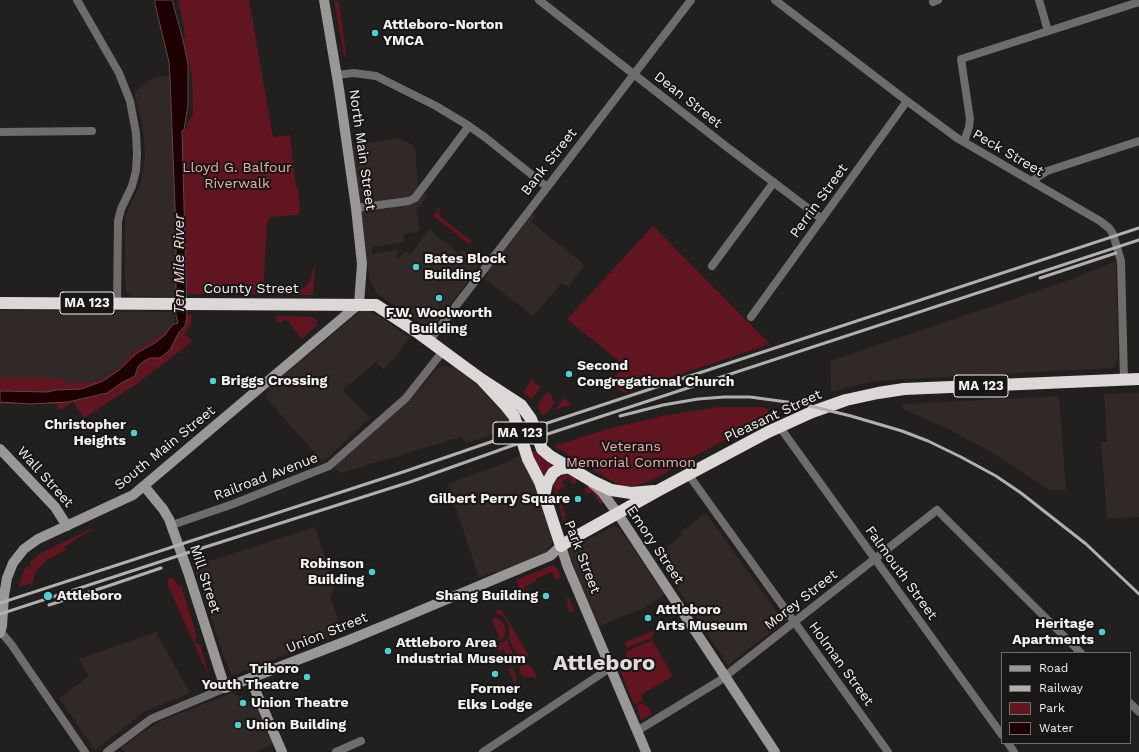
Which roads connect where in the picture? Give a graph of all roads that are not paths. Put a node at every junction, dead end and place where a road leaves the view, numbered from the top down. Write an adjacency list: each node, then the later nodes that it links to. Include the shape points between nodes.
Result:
1 (77, 0): 24 (street, via 119,73 130,101 136,133 136,171 118,221)
2 (324, 0): 10 (main road, North Main Street)
3 (539, 0): 9 (street, Dean Street)
4 (691, 0): 9 (street, Bank Street)
5 (775, 0): 11 (street, Peck Street)
6 (1039, 0): 8 (street)
7 (1139, 2): 8 (street)
8 (1048, 31): 16 (street, via 961,59 970,115)
9 (635, 74): 18 (street, Dean Street); 19 (street, Bank Street)
10 (336, 75): 12 (street, via 354,73 376,76); 20 (main road, North Main Street)
11 (907, 101): 16 (street, Peck Street); 21 (street, Perrin Street)
12 (469, 126): 19 (street); 20 (street, via 415,198)
13 (92, 131): 14 (street)
14 (0, 132)
15 (1139, 141): 17 (street, via 1047,171)
16 (964, 142): 17 (street, Peck Street)
17 (1032, 181): 31 (street, Peck Street, via 1104,223 1113,234 1121,261)
18 (774, 182): 21 (street, Dean Street); 22 (street)
19 (547, 186): 27 (street, Bank Street)
20 (356, 208): 25 (main road, North Main Street, via 362,264)
21 (822, 219): 26 (street, Perrin Street)
22 (712, 266)
23 (0, 303): 24 (highway, County Street / MA 123)
24 (117, 304): 25 (highway, County Street / MA 123)
25 (359, 304): 27 (highway, Park Street / MA 123, via 374,304 380,307); 37 (main road, South Main Street)
26 (751, 317)
27 (429, 341): 28 (highway, Park Street / MA 123)
28 (442, 351): 29 (highway, Park Street / MA 123); 41 (street, Railroad Avenue, via 406,398 329,466)
29 (481, 379): 34 (highway, Park Street / MA 123, via 524,408 542,449); 39 (highway, Park Street / MA 123, via 514,416)
30 (1139, 379): 31 (highway, Pleasant Street / MA 123)
31 (1124, 380): 32 (highway, Pleasant Street / MA 123, via 886,391 832,404)
32 (779, 426): 35 (highway, Pleasant Street / MA 123); 44 (street, Falmouth Street)
33 (0, 449): 42 (main road, Wall Street, via 55,507)
34 (569, 467): 36 (highway, Park Street / MA 123); 39 (highway, via 559,469 551,476 545,486)
35 (688, 474): 38 (highway, Pleasant Street / MA 123); 45 (street, Holman Street)
36 (585, 477): 38 (highway, MA 123, via 610,490 624,493); 40 (main road, Emory Street, via 602,492)
37 (144, 486): 41 (main road, Mill Street, via 164,509); 42 (main road, South Main Street, via 126,500)
38 (661, 489): 40 (highway, Pleasant Street / MA 123)
39 (544, 496): 43 (highway, Park Street / MA 123)
40 (618, 514): 43 (highway, Pleasant Street / MA 123); 49 (main road, Emory Street)
41 (172, 525): 51 (main road, Mill Street)
42 (67, 526): 46 (main road, South Main Street, via 32,542 15,560 5,584)
43 (561, 546): 48 (main road, Park Street); 50 (main road, Union Street, via 550,556 349,640)
44 (875, 559): 45 (street, Morey Street); 47 (street, Morey Street, via 937,510); 55 (street, Falmouth Street)
45 (795, 622): 49 (street, Morey Street); 64 (street, Holman Street)
46 (0, 633): 57 (street, via 11,644)
47 (1080, 652)
48 (610, 668): 54 (main road, Park Street); 61 (street)
49 (725, 677): 54 (street, Morey Street); 63 (main road, Emory Street)
50 (250, 678): 51 (main road, Union Street); 59 (main road)
51 (225, 688): 58 (street, Union Street, via 151,719)
52 (1131, 703): 53 (street)
53 (1139, 712)
54 (637, 731): 62 (main road, Park Street)
55 (1001, 734)
56 (361, 741): 60 (street)
57 (85, 752)
58 (107, 752)
59 (282, 752)
60 (336, 752)
61 (483, 752)
62 (646, 752)
63 (775, 752)
64 (888, 752)

